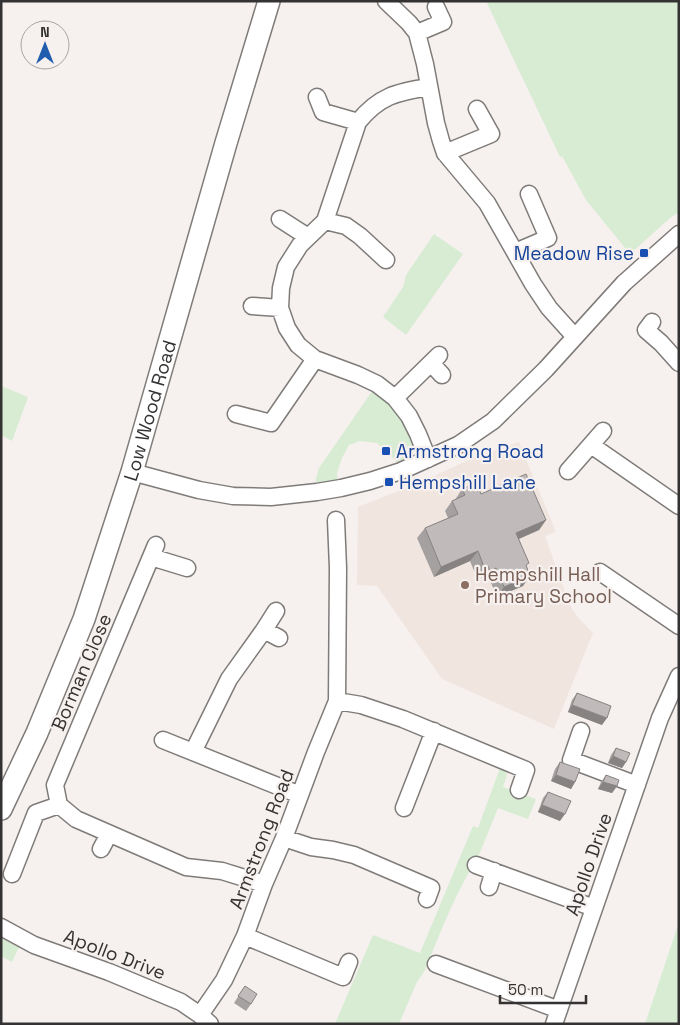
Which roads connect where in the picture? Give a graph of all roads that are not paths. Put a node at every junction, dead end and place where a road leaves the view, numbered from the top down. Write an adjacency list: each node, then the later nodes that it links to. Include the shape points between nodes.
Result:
1 (270, 1): 30 (main road, Low Wood Road)
2 (386, 1): 4 (street)
3 (436, 7): 4 (street, via 442,22)
4 (417, 33): 5 (street)
5 (429, 87): 8 (street, via 404,91 384,99); 9 (street)
6 (317, 97): 8 (street, via 323,112)
7 (477, 109): 9 (street, via 491,134)
8 (358, 122): 12 (street)
9 (445, 153): 15 (street, via 487,202)
10 (529, 194): 15 (street, via 548,238)
11 (280, 219): 14 (street)
12 (324, 221): 14 (street); 16 (street, via 346,226)
13 (679, 234): 20 (street, via 624,283)
14 (308, 237): 18 (street, via 286,267)
15 (515, 252): 20 (street, via 549,308)
16 (386, 260)
17 (252, 306): 18 (street)
18 (280, 308): 21 (street, via 298,345)
19 (652, 322): 22 (street, via 646,330)
20 (575, 337): 28 (street, via 493,421 458,445)
21 (315, 359): 24 (street, via 358,374); 25 (street, via 271,424)
22 (679, 363)
23 (442, 376): 24 (street, via 435,359)
24 (395, 398): 28 (street, via 409,416)
25 (234, 416)
26 (603, 431): 27 (street)
27 (591, 445): 29 (street); 31 (street)
28 (428, 459): 30 (street, via 387,476 348,486 271,497 233,496 199,490)
29 (568, 471)
30 (132, 472): 50 (main road, Low Wood Road, via 84,619 37,733)
31 (679, 506)
32 (336, 520): 40 (street, Armstrong Road)
33 (187, 568): 48 (street, Borman Close, via 154,551 56,785)
34 (602, 578): 36 (street)
35 (276, 611): 37 (street)
36 (679, 626)
37 (264, 630): 38 (street); 44 (street, via 229,679)
38 (279, 638)
39 (677, 680): 45 (street, Apollo Drive)
40 (336, 701): 41 (street, via 361,705); 47 (street, Armstrong Road)
41 (434, 731): 46 (street, via 526,770); 49 (street)
42 (581, 731): 45 (street, via 571,760)
43 (163, 740): 44 (street)
44 (193, 752): 47 (street)
45 (637, 786): 60 (street, Apollo Drive)
46 (519, 790)
47 (300, 795): 52 (street, Armstrong Road)
48 (59, 805): 51 (street, via 76,819); 56 (street, via 36,813)
49 (404, 808)
50 (1, 809)
51 (109, 834): 53 (street); 57 (street, via 186,867 222,871)
52 (284, 838): 57 (street, Armstrong Road); 59 (street, via 354,855 431,888)
53 (101, 849)
54 (476, 865): 55 (street)
55 (494, 871): 58 (street); 60 (street)
56 (12, 874)
57 (264, 884): 62 (street, Armstrong Road)
58 (489, 886)
59 (427, 899)
60 (594, 908): 65 (street, Apollo Drive)
61 (1, 927): 66 (street, Apollo Drive, via 34,945 177,1000)
62 (244, 936): 63 (street, via 343,977); 66 (street, Armstrong Road)
63 (349, 962)
64 (444, 972): 65 (street)
65 (556, 1017)
66 (205, 1019)

